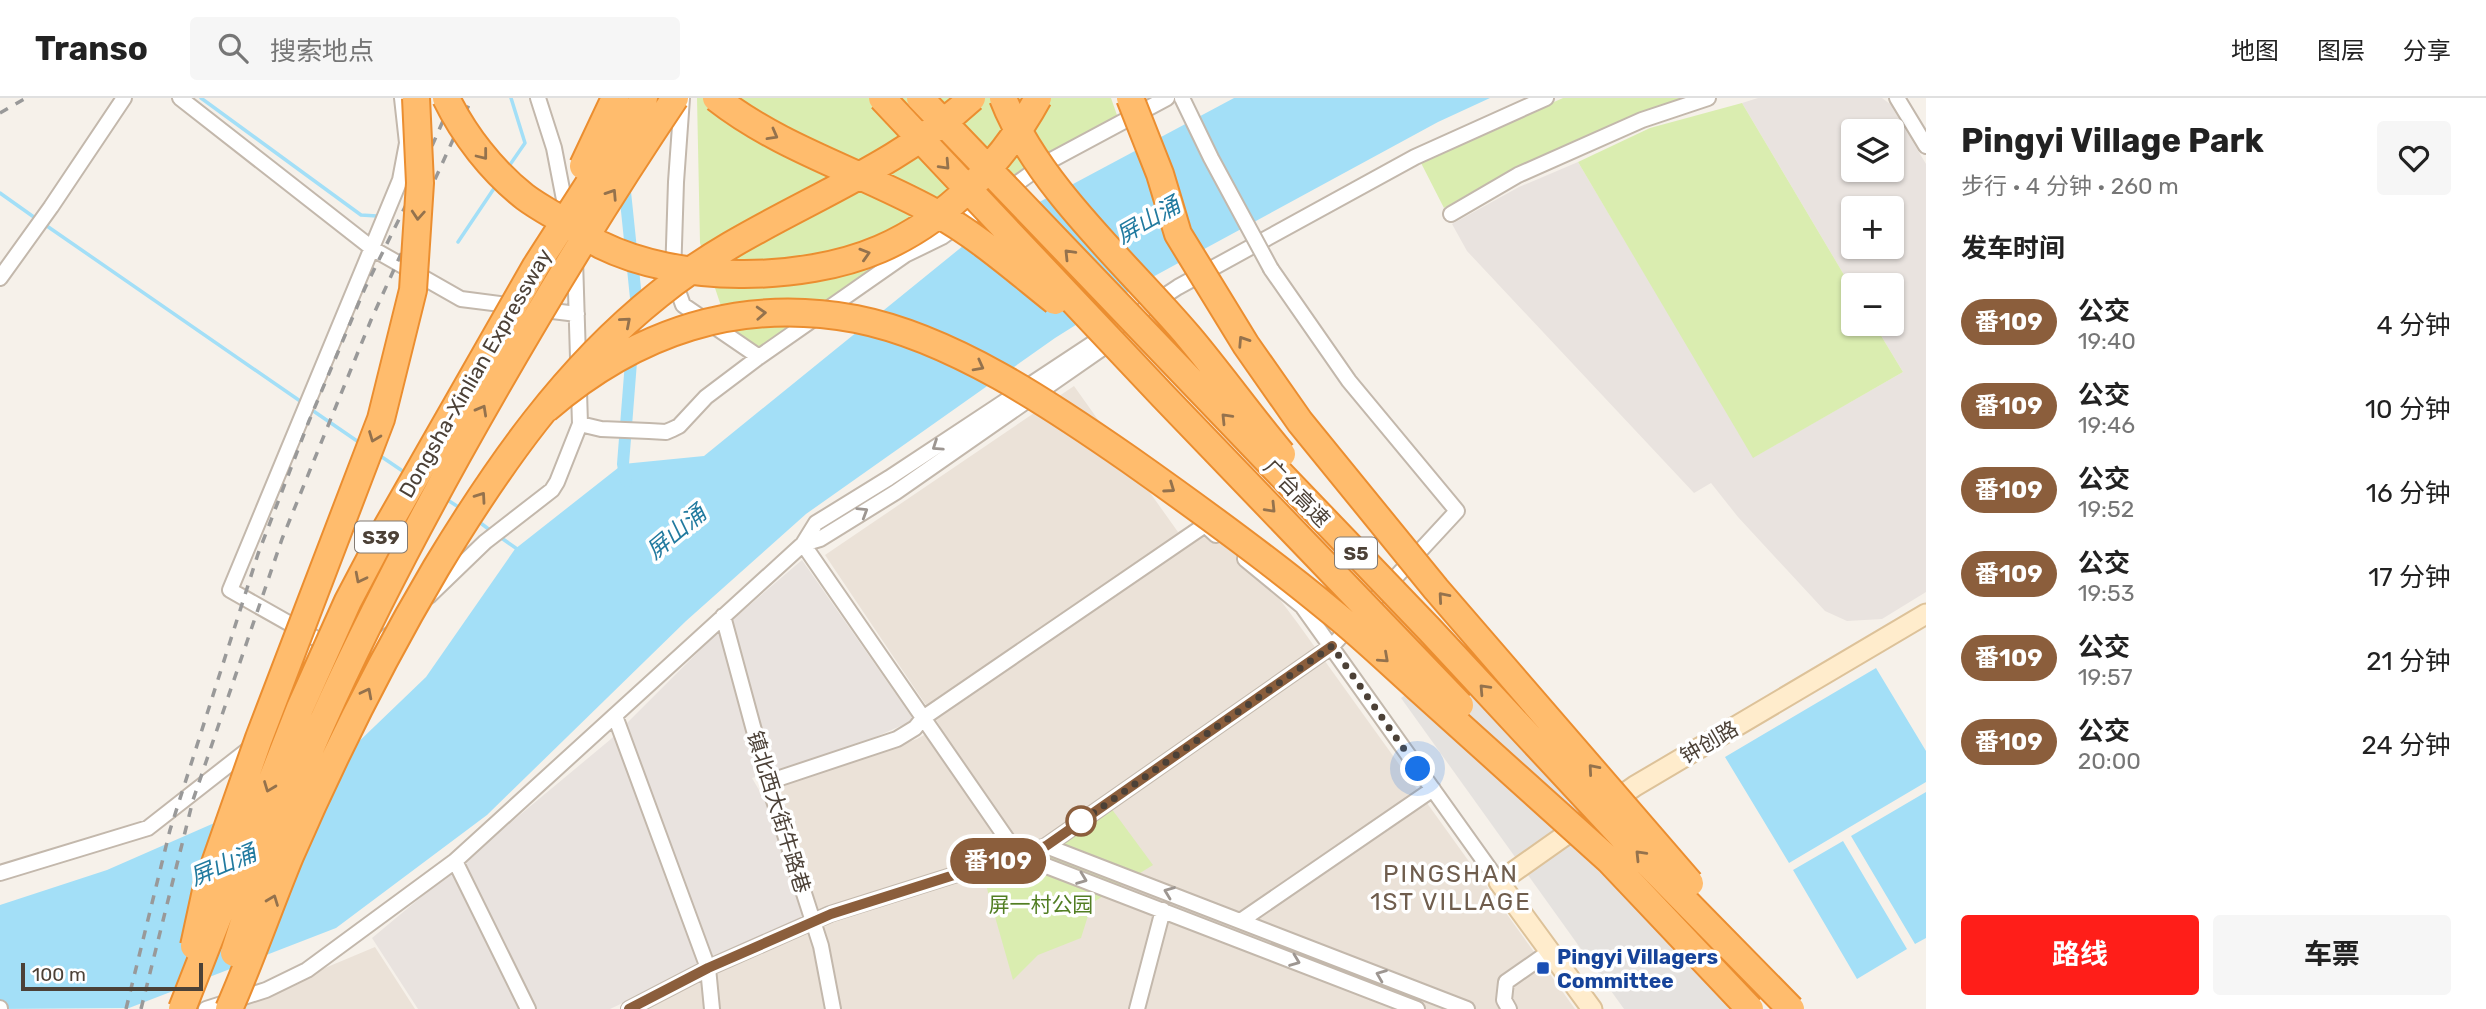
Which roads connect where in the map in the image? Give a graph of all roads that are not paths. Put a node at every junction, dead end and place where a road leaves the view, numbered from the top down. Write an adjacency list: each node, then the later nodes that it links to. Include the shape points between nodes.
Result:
1 (124, 98): 27 (street)
2 (180, 98): 25 (street)
3 (402, 98): 25 (street, via 407,143 404,170)
4 (416, 98): 56 (highway, one-way to 56, bridge, via 420,183 413,290 381,419 207,886)
5 (446, 98): 16 (highway, one-way to 16, bridge, via 488,161 525,197 601,244 640,259 695,271 746,273 799,272 879,250 914,231 963,195 1013,139)
6 (538, 98): 28 (street, via 555,148 576,265)
7 (615, 98): 26 (highway, bridge)
8 (644, 98): 26 (highway, Dongsha-Xinlian Expressway / S39, bridge)
9 (675, 98): 58 (highway, Dongsha-Xinlian Expressway / S39, one-way to 9, bridge, via 264,864 365,628 513,355)
10 (682, 98): 29 (street, via 674,277 683,305)
11 (716, 98): 30 (highway, one-way to 30, bridge, via 776,136 927,208 972,236 1102,338)
12 (882, 98): 30 (highway, 广台高速 / S5, one-way to 30, bridge)
13 (920, 98): 36 (highway, 广台高速 / S5, one-way to 13, bridge)
14 (972, 98): 31 (highway, one-way to 14, bridge, via 605,340 682,276 741,237 900,153)
15 (1003, 98): 36 (highway, bridge, via 1029,150 1054,183 1190,337)
16 (1038, 98)
17 (1130, 98): 70 (highway, one-way to 17, bridge, via 1300,422 1178,234)
18 (1167, 98): 29 (street, via 1044,164)
19 (1182, 98): 37 (street, bridge, via 1272,269 1349,381 1457,511)
20 (1546, 98): 33 (street, via 1415,157 1178,287 1139,323 896,492 820,539)
21 (1708, 98): 24 (street, via 1642,120 1518,175)
22 (1897, 98): 23 (street)
23 (1926, 146)
24 (1451, 214)
25 (373, 250): 28 (street, via 461,299); 38 (street, via 230,590)
26 (536, 266): 56 (highway, Dongsha-Xinlian Expressway / S39, one-way to 56, bridge, via 387,527 322,655)
27 (0, 278)
28 (577, 314): 32 (street)
29 (760, 357): 32 (street, via 666,432)
30 (1164, 397): 46 (highway, 广台高速 / S5, one-way to 46, bridge)
31 (545, 409): 46 (highway, one-way to 46, bridge, via 621,354 720,318 813,313 857,320 925,340 1073,420 1218,522 1333,612); 59 (highway, one-way to 31, bridge, via 306,821 389,650 474,507)
32 (580, 424): 38 (street, via 552,490 485,542)
33 (803, 544): 35 (street); 40 (street)
34 (1926, 614): 48 (street, 钟创路, via 1635,786)
35 (723, 616): 39 (street); 41 (street, 镇北西大街牛路巷)
36 (1429, 629): 70 (highway, 广台高速 / S5, one-way to 36, bridge, via 1628,843)
37 (1332, 646): 40 (street, via 1302,606 1205,525); 42 (street); 43 (street)
38 (358, 663): 47 (street, via 148,828)
39 (615, 716): 45 (street); 53 (street)
40 (923, 718): 41 (street, via 897,739); 44 (street)
41 (768, 782): 51 (street, 镇北西大街牛路巷)
42 (1433, 789): 48 (street); 50 (street)
43 (1046, 846): 44 (street); 50 (street, one-way to 43)
44 (1018, 855): 49 (street, one-way to 49); 51 (street)
45 (455, 861): 57 (street, via 306,970 266,990); 60 (street)
46 (1619, 869): 69 (highway, 广台高速 / S5, bridge)
47 (0, 873)
48 (1499, 882): 52 (street)
49 (1163, 910): 55 (street, one-way to 55); 64 (street)
50 (1242, 920): 54 (street, one-way to 50)
51 (813, 922): 53 (street); 63 (street, 镇北西大街牛路巷)
52 (1549, 952): 67 (street, via 1506,982 1504,1000); 68 (street)
53 (708, 968): 61 (street); 62 (street)
54 (1404, 985): 55 (street); 66 (street)
55 (1397, 1005): 65 (street)
56 (181, 1009)
57 (206, 1009)
58 (218, 1009)
59 (229, 1009)
60 (528, 1009)
61 (629, 1009)
62 (712, 1009)
63 (834, 1009)
64 (1137, 1009)
65 (1417, 1009)
66 (1467, 1009)
67 (1509, 1009)
68 (1592, 1009)
69 (1750, 1009)
70 (1792, 1009)

